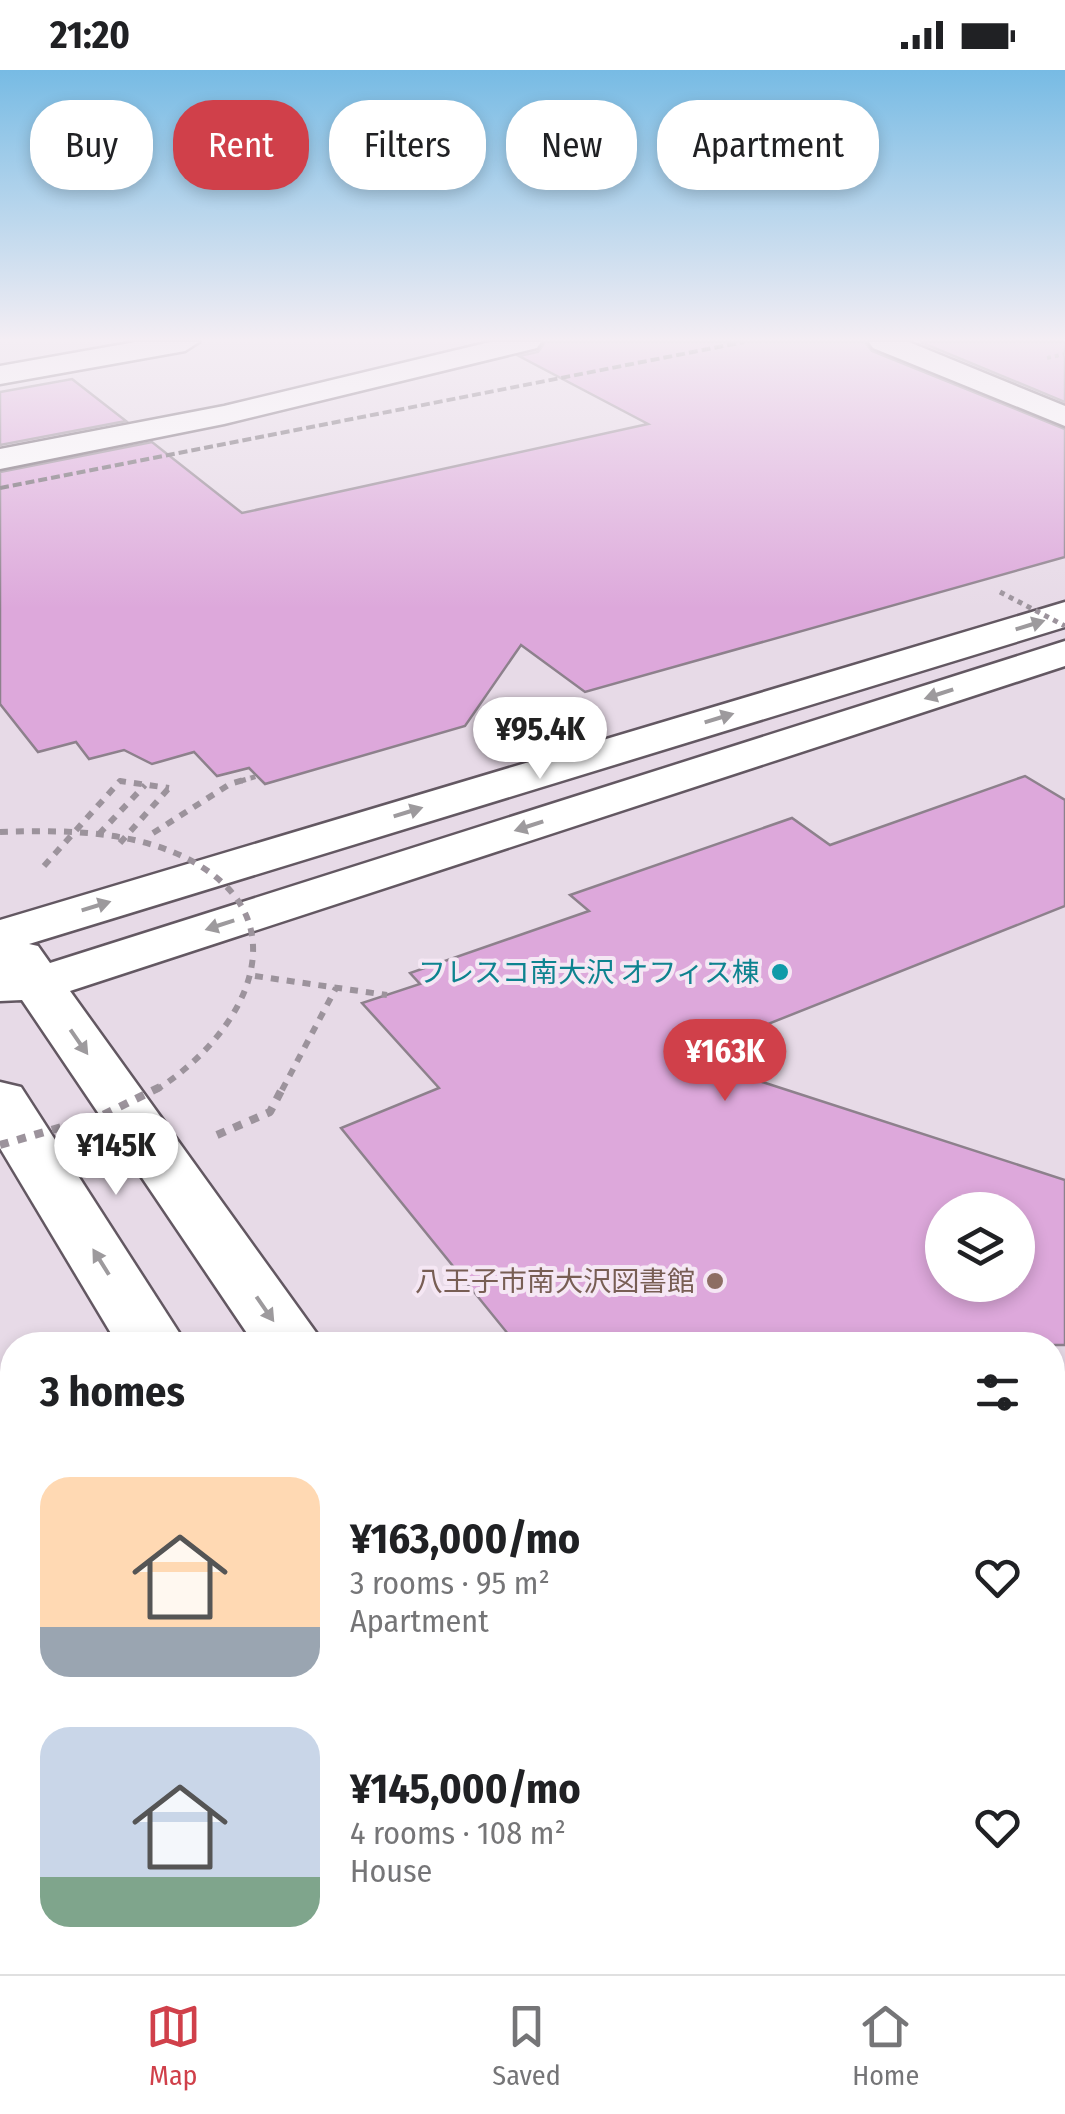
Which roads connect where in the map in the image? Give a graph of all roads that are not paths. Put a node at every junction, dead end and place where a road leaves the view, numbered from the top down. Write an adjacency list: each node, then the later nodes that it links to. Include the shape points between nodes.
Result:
1 (147, 431): 2 (street)
2 (0, 459)
3 (1065, 614): 5 (street, one-way to 3)
4 (1065, 654): 5 (street, one-way to 5)
5 (8, 954): 8 (street, one-way to 8)
6 (0, 1100): 7 (street, one-way to 6)
7 (145, 1332)
8 (281, 1332)

